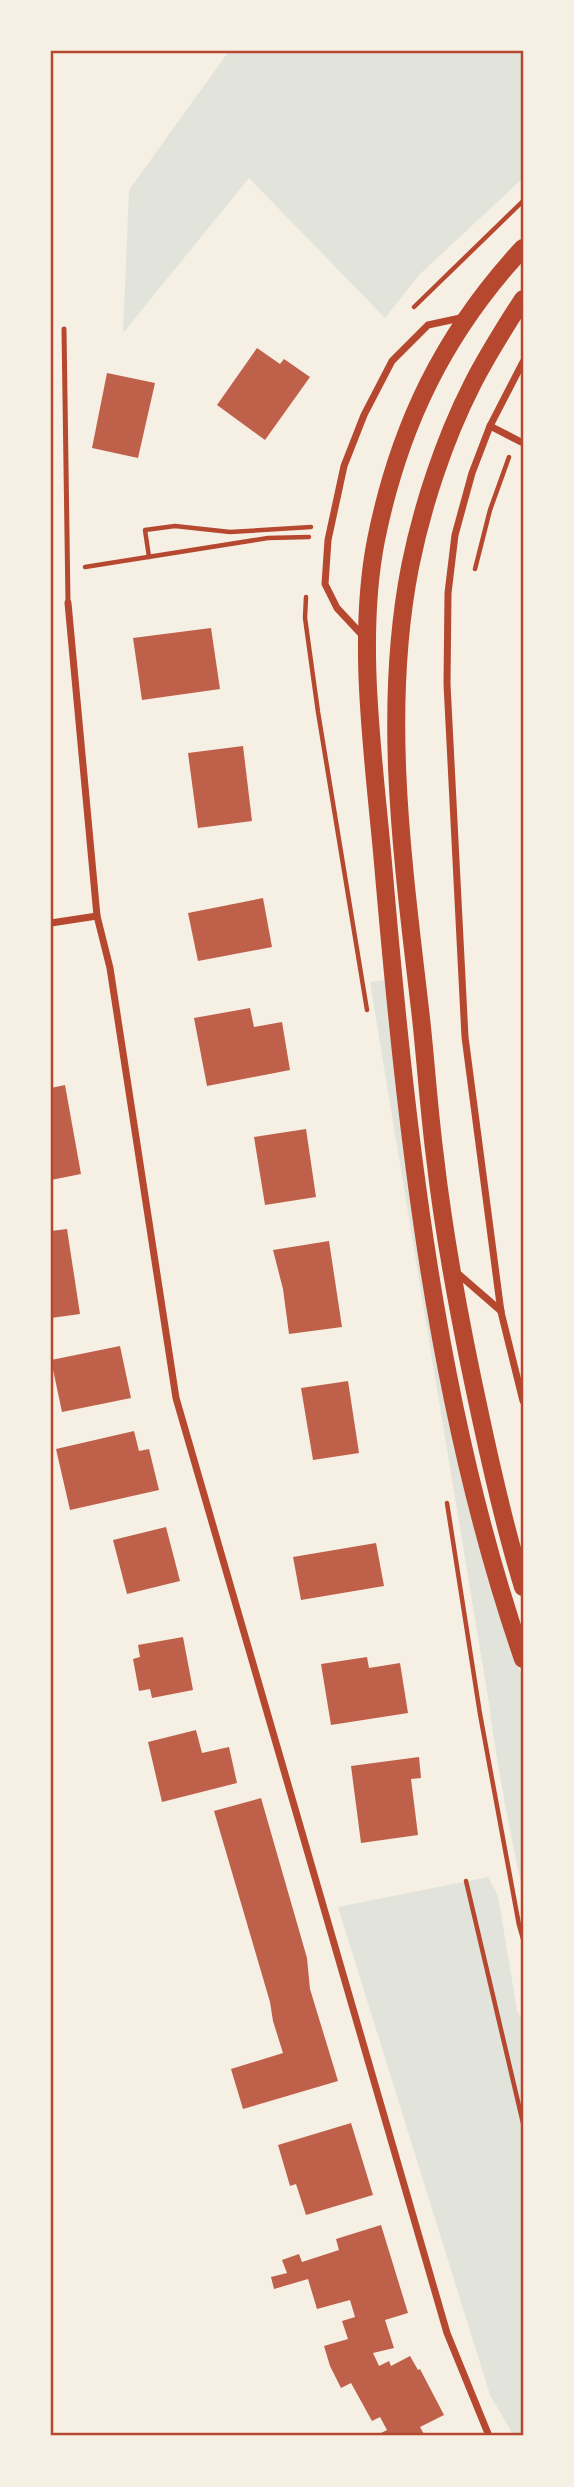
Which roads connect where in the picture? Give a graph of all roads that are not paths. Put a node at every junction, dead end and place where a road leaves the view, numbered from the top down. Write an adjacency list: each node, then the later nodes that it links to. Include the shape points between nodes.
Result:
1 (523, 248): 3 (main road)
2 (523, 299): 12 (main road, via 472,385 449,440 410,568 398,663 395,728 411,929)
3 (465, 317): 9 (main road, via 442,354 401,447 375,542); 9 (street, via 428,325 392,361 363,415 344,466 328,540 325,584 337,608)
4 (64, 329): 8 (lane)
5 (523, 362): 6 (street)
6 (490, 426): 7 (street); 13 (street, via 472,473 452,557 447,684 465,1037)
7 (523, 443)
8 (68, 603): 10 (street)
9 (368, 642): 16 (main road, via 386,888 428,1264 471,1475)
10 (97, 916): 11 (street); 17 (street, via 110,968 176,1398 447,2333)
11 (51, 923)
12 (450, 1266): 13 (street); 15 (main road, via 491,1468)
13 (501, 1312): 14 (street)
14 (523, 1401)
15 (523, 1587)
16 (523, 1659)
17 (489, 2436)

